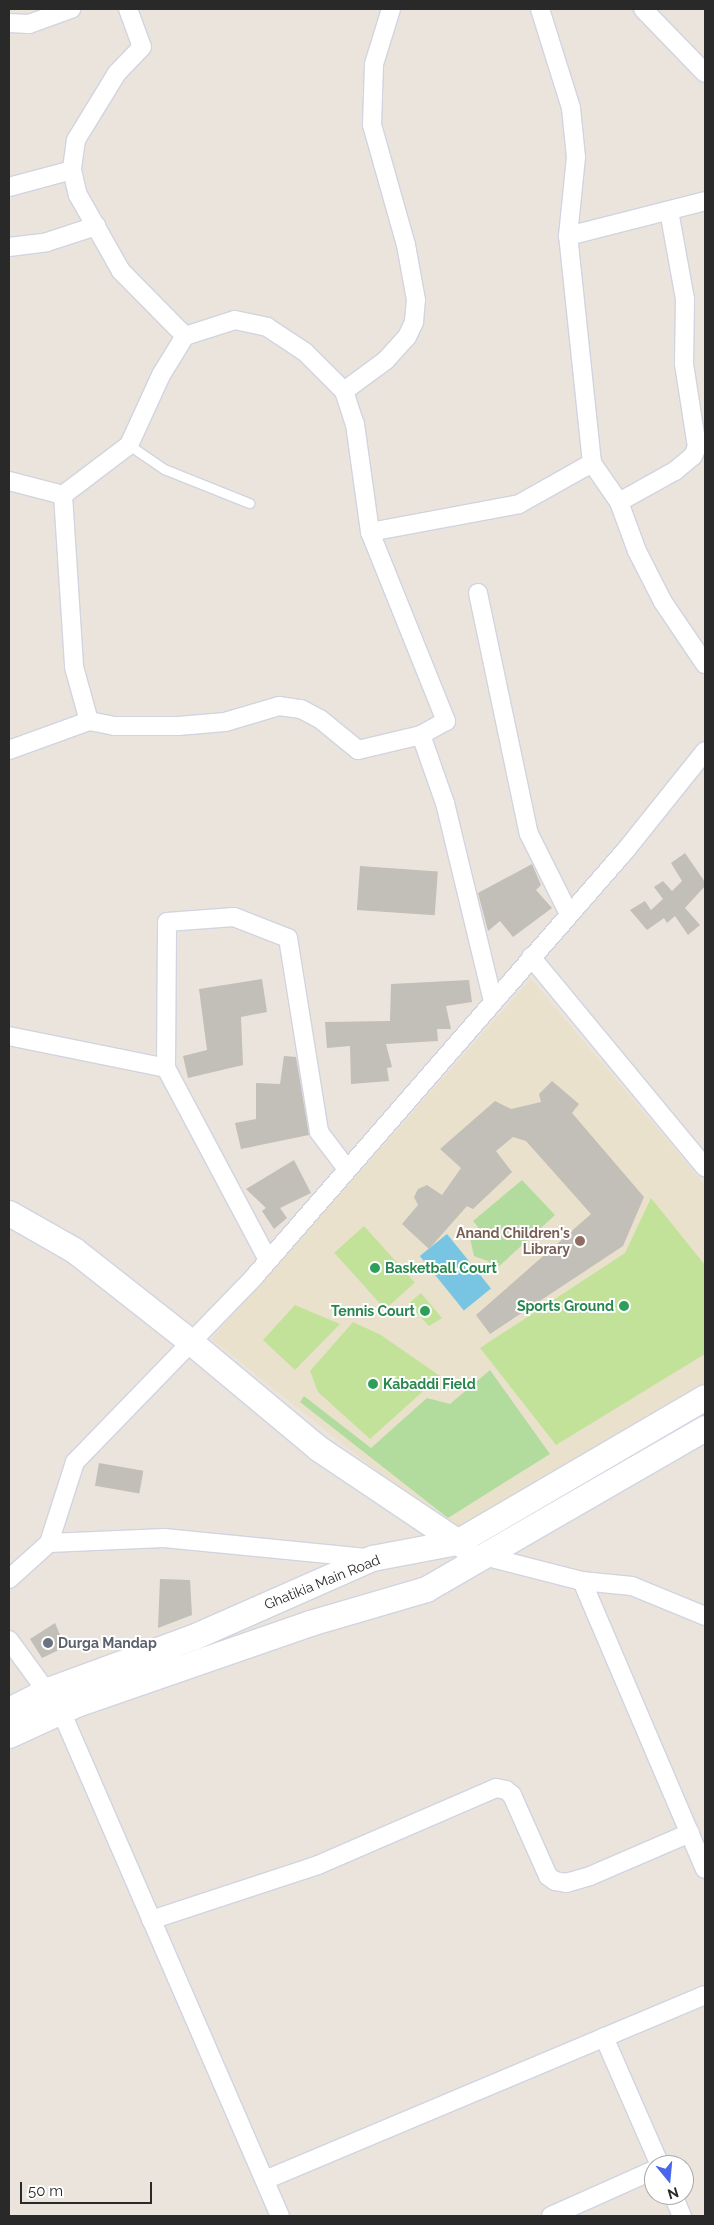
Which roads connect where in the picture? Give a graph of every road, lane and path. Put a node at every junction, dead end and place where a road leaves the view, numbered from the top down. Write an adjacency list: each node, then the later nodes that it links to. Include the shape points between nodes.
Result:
1 (71, 9): 6 (street, via 29,24)
2 (128, 9): 8 (street, via 142,47 117,73 80,133)
3 (391, 9): 16 (street, via 374,64 372,125 406,245 416,300 414,322 407,338 386,360)
4 (540, 9): 13 (street, via 571,108 576,157)
5 (643, 9): 7 (street)
6 (9, 24)
7 (705, 73)
8 (72, 170): 9 (street); 12 (street, via 78,195)
9 (9, 187)
10 (705, 201): 11 (street)
11 (669, 211): 13 (street); 18 (street, via 685,299 684,364)
12 (96, 226): 14 (street, via 47,242); 15 (street, via 121,271)
13 (568, 236): 19 (street)
14 (9, 247)
15 (185, 336): 16 (street, via 235,320 268,327 305,352); 17 (street, via 161,375)
16 (344, 391): 24 (street, via 355,424)
17 (129, 445): 21 (street); 23 (lane, via 164,469)
18 (701, 447): 22 (street, via 675,471)
19 (592, 463): 22 (street); 24 (street, via 519,504)
20 (9, 481): 21 (street)
21 (63, 495): 27 (street, via 74,667)
22 (619, 502): 26 (street, via 637,551 662,602)
23 (249, 503)
24 (370, 532): 28 (street, via 446,721)
25 (478, 593): 31 (street, via 529,834)
26 (705, 664)
27 (89, 721): 28 (street, via 114,726 178,726 225,722 279,706 301,709 320,719 358,750); 29 (street)
28 (421, 735): 33 (street, via 445,803)
29 (9, 750)
30 (705, 751): 31 (street)
31 (569, 914): 32 (street)
32 (531, 957): 33 (street); 36 (street)
33 (493, 1001): 37 (street)
34 (9, 1036): 35 (street)
35 (166, 1068): 37 (street, via 167,922 234,917 288,938 319,1132); 39 (street)
36 (705, 1167)
37 (347, 1169): 39 (street)
38 (9, 1213): 40 (street, via 74,1250)
39 (268, 1260): 40 (street)
40 (192, 1343): 43 (street, via 318,1448); 44 (street, via 75,1462)
41 (705, 1397): 43 (street, Ghatikia Main Road)
42 (705, 1428): 45 (street)
43 (457, 1542): 45 (street); 46 (street, Ghatikia Main Road)
44 (49, 1543): 46 (street, via 164,1538); 47 (street)
45 (484, 1556): 48 (street); 53 (street, via 426,1589 310,1623)
46 (372, 1558): 51 (street, Ghatikia Main Road, via 193,1637)
47 (12, 1569)
48 (582, 1582): 49 (street, via 632,1586); 55 (street)
49 (705, 1616)
50 (9, 1640): 51 (street)
51 (48, 1690): 52 (street, Ghatikia Main Road); 53 (street)
52 (9, 1710)
53 (61, 1711): 54 (street); 57 (street)
54 (9, 1735)
55 (690, 1833): 56 (street); 57 (street, via 590,1876 566,1883 554,1881 548,1876 512,1795 496,1788 318,1865)
56 (705, 1869)
57 (151, 1920): 62 (street)
58 (705, 1994): 59 (street)
59 (604, 2038): 60 (street); 62 (street)
60 (656, 2155)
61 (644, 2174): 64 (street)
62 (265, 2180): 63 (street)
63 (280, 2216)
64 (551, 2216)

